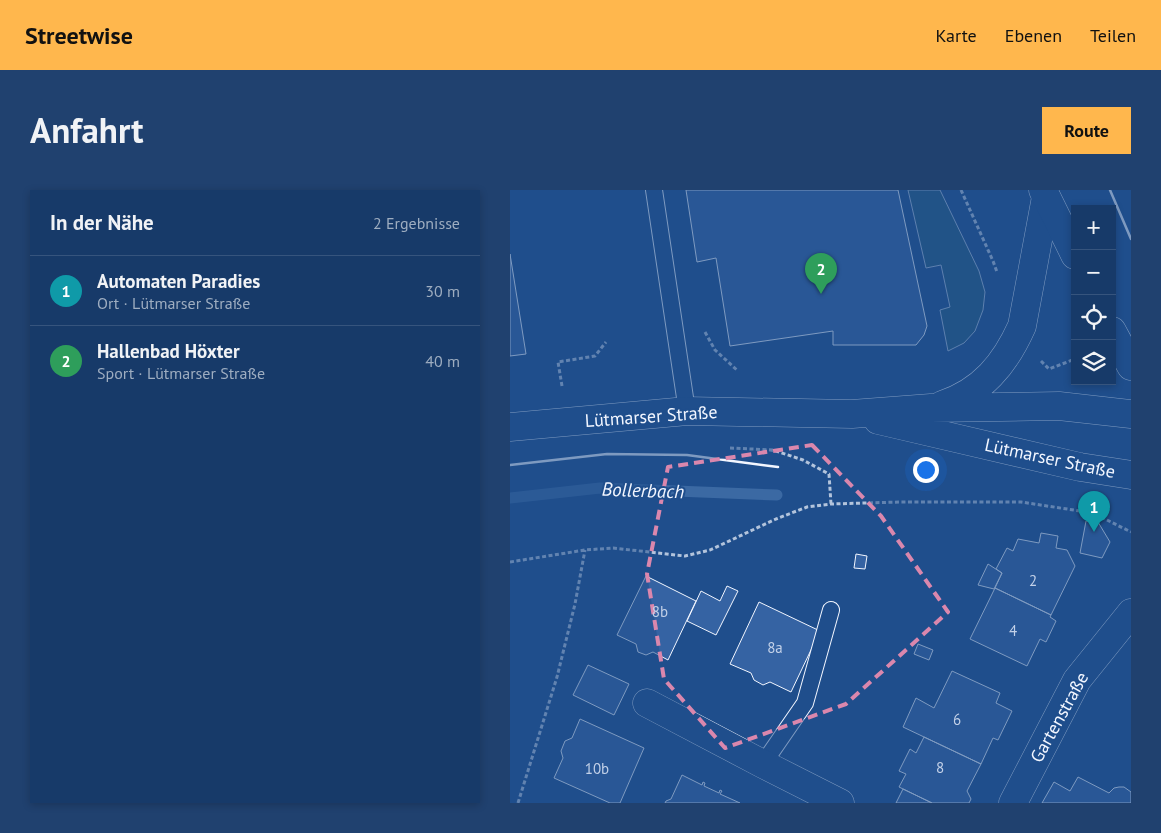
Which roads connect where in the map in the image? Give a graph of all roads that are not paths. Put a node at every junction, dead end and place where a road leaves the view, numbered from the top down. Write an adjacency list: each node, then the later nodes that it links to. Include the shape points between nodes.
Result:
1 (654, 190): 7 (lane)
2 (1050, 192): 3 (main road); 6 (main road, via 1022,326 1014,344 986,381 950,402)
3 (1073, 250)
4 (1116, 338): 5 (main road)
5 (1131, 366)
6 (931, 408): 8 (main road, Lütmarser Straße); 9 (main road, Lütmarser Straße, via 1060,406)
7 (687, 411): 8 (main road, Lütmarser Straße); 10 (main road, Lütmarser Straße)
8 (852, 414): 11 (main road, Lütmarser Straße, via 1080,467)
9 (1131, 414)
10 (510, 427)
11 (1131, 475)
12 (831, 610): 15 (lane, via 805,703)
13 (1131, 613): 17 (main road, Gartenstraße, via 1077,680)
14 (647, 703): 15 (main road)
15 (763, 764): 16 (main road)
16 (840, 803)
17 (1014, 803)

